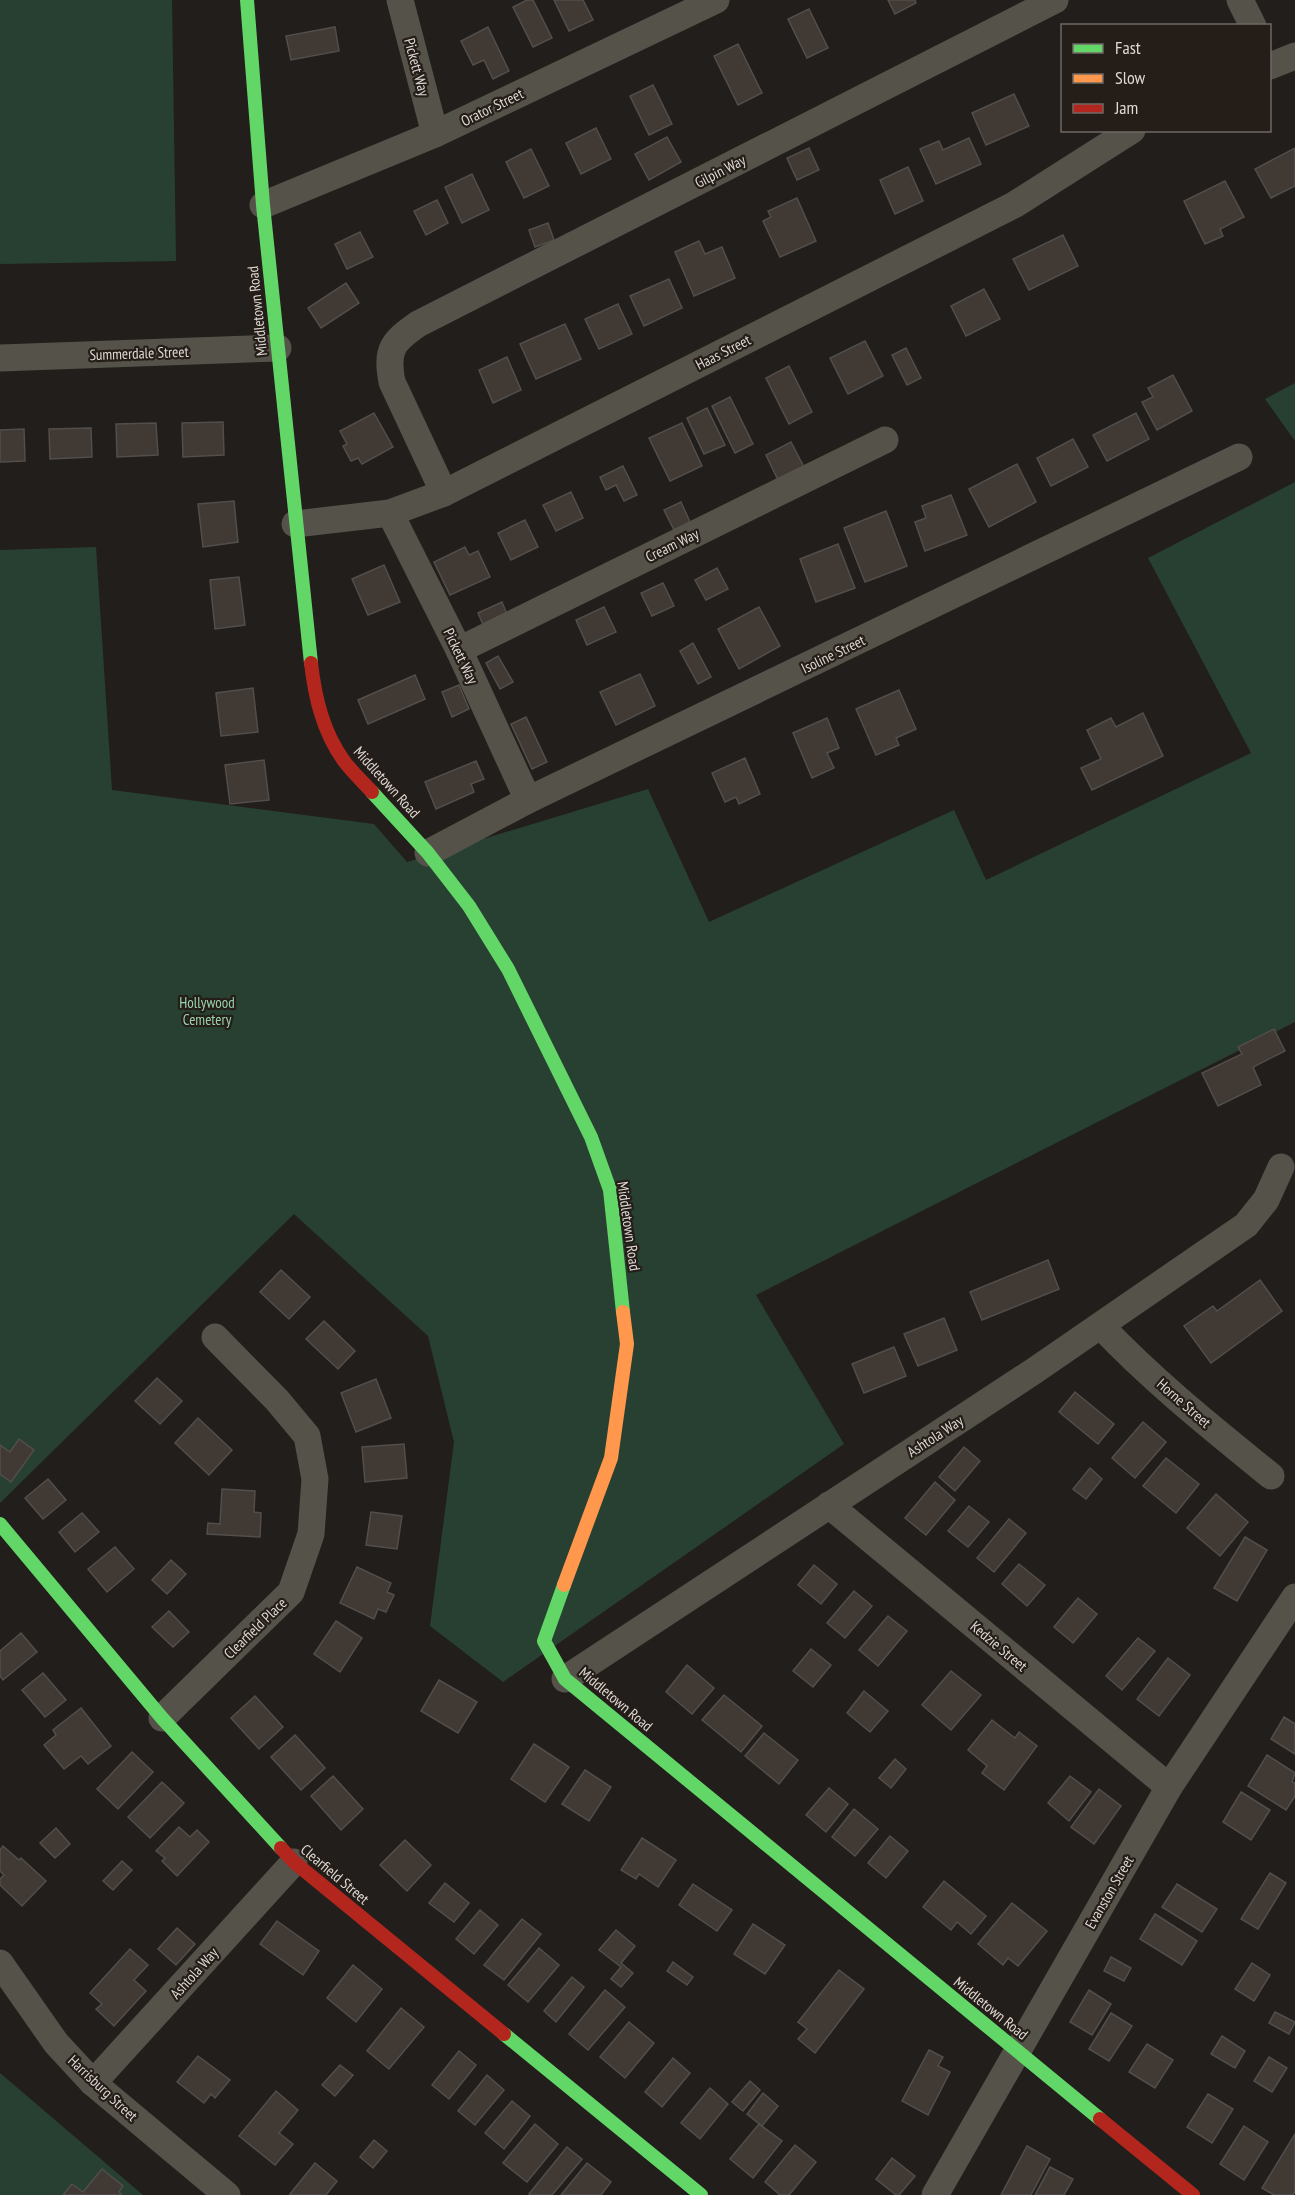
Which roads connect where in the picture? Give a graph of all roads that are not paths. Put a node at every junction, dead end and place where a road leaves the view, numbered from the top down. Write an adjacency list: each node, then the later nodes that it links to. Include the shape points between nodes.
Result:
1 (246, 0): 9 (street, Middletown Road)
2 (400, 0): 8 (street, Pickett Way)
3 (716, 0): 8 (street, Orator Street)
4 (1055, 0): 14 (street, Gilpin Way, via 418,324 398,338 389,363 392,382)
5 (1240, 0): 6 (street)
6 (1252, 24)
7 (1129, 132): 14 (street, Haas Street, via 1014,205)
8 (435, 134): 9 (street, Orator Street)
9 (263, 205): 10 (street, Middletown Road)
10 (278, 348): 11 (street, Summerdale Street); 16 (street, Middletown Road)
11 (0, 358)
12 (885, 440): 17 (street, Cream Way)
13 (1239, 457): 18 (street, Isoline Street)
14 (444, 493): 15 (street, Haas Street)
15 (390, 513): 16 (street, Haas Street); 17 (street, Pickett Way)
16 (295, 524): 19 (street, Middletown Road, via 313,682 328,733 344,761)
17 (459, 650): 18 (street, Pickett Way)
18 (528, 801): 19 (street, Isoline Street)
19 (428, 853): 27 (street, Middletown Road, via 508,969 591,1137 610,1190 627,1344 611,1458 544,1641)
20 (1281, 1167): 21 (street, Ashtola Way, via 1266,1200 1246,1225)
21 (1101, 1326): 23 (street, Horne Street, via 1187,1408); 24 (street, Ashtola Way)
22 (215, 1337): 28 (street, Clearfield Place, via 307,1436 315,1479 311,1534 291,1592)
23 (1271, 1476)
24 (829, 1505): 27 (street, Ashtola Way); 29 (street, Kedzie Street)
25 (0, 1524): 28 (street, Clearfield Street)
26 (1295, 1597): 29 (street, Evanston Street)
27 (565, 1679): 32 (street, Middletown Road)
28 (162, 1718): 30 (street, Clearfield Street)
29 (1169, 1787): 32 (street, Evanston Street)
30 (294, 1862): 33 (street, Ashtola Way); 35 (street, Clearfield Street)
31 (0, 1963): 33 (street, Harrisburg Street, via 56,2043)
32 (1018, 2051): 36 (street, Evanston Street); 37 (street, Middletown Road)
33 (93, 2083): 34 (street, Harrisburg Street)
34 (227, 2195)
35 (701, 2195)
36 (935, 2195)
37 (1193, 2195)

